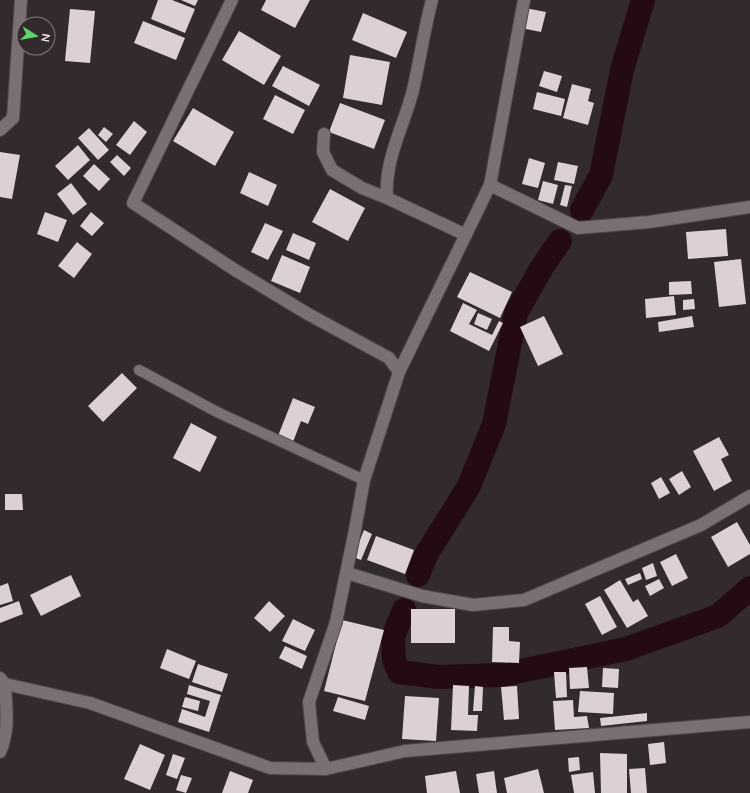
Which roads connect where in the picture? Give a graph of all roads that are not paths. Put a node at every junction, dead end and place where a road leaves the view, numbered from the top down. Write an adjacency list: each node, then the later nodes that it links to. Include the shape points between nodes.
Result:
1 (21, 0): 5 (street, via 13,118)
2 (232, 0): 12 (street, via 132,202 235,270 389,358)
3 (432, 0): 8 (street, via 413,91 392,153 386,188)
4 (524, 0): 7 (street)
5 (0, 130)
6 (324, 134): 8 (street, via 323,152 332,170 362,188)
7 (490, 185): 9 (street, via 578,228 649,222); 10 (street)
8 (387, 198): 10 (street)
9 (750, 207)
10 (466, 235): 12 (street)
11 (139, 370): 13 (lane, via 217,412)
12 (399, 372): 13 (street)
13 (364, 480): 15 (street)
14 (750, 496): 15 (street, via 701,525 524,600 472,605 422,596)
15 (347, 573): 19 (street, via 336,622 309,702 313,742)
16 (2, 681): 18 (street, via 7,721); 19 (street, via 90,703 270,768)
17 (750, 722): 19 (street, via 405,751)
18 (0, 752)
19 (326, 769)

